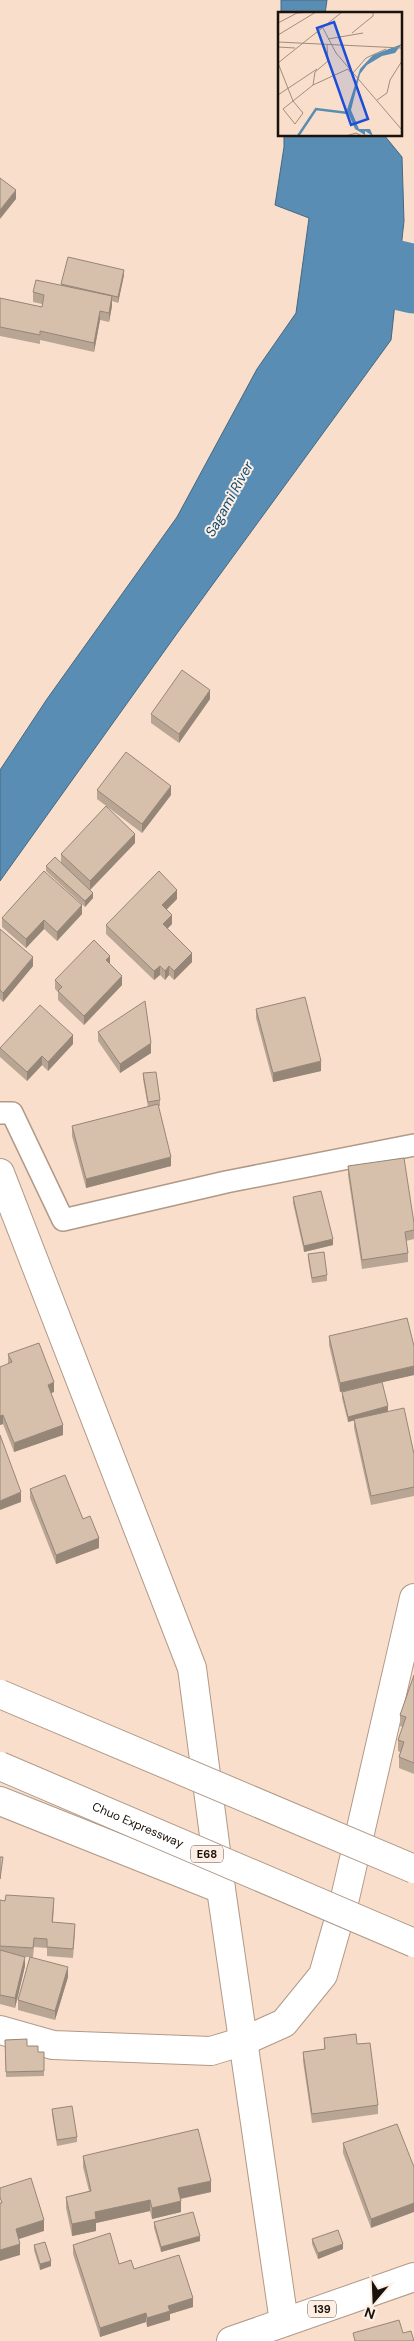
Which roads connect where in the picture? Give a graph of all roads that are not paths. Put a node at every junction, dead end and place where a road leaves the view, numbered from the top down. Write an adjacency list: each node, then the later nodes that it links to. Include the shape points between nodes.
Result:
1 (0, 1113): 2 (lane, via 12,1113 62,1220 226,1182)
2 (414, 1145)
3 (0, 1173): 9 (main road, via 192,1668)
4 (414, 1598): 12 (main road, via 345,1898 324,1975 284,2023)
5 (0, 1694): 8 (main road, bridge)
6 (0, 1766): 10 (main road, Chuo Expressway / E68, bridge)
7 (0, 1801): 9 (main road)
8 (414, 1869)
9 (221, 1889): 12 (main road)
10 (414, 1943)
11 (0, 2030): 12 (main road, via 54,2045 211,2051)
12 (244, 2041): 14 (main road)
13 (414, 2277): 14 (main road, 139)
14 (284, 2322): 15 (main road, 139)
15 (231, 2341)

